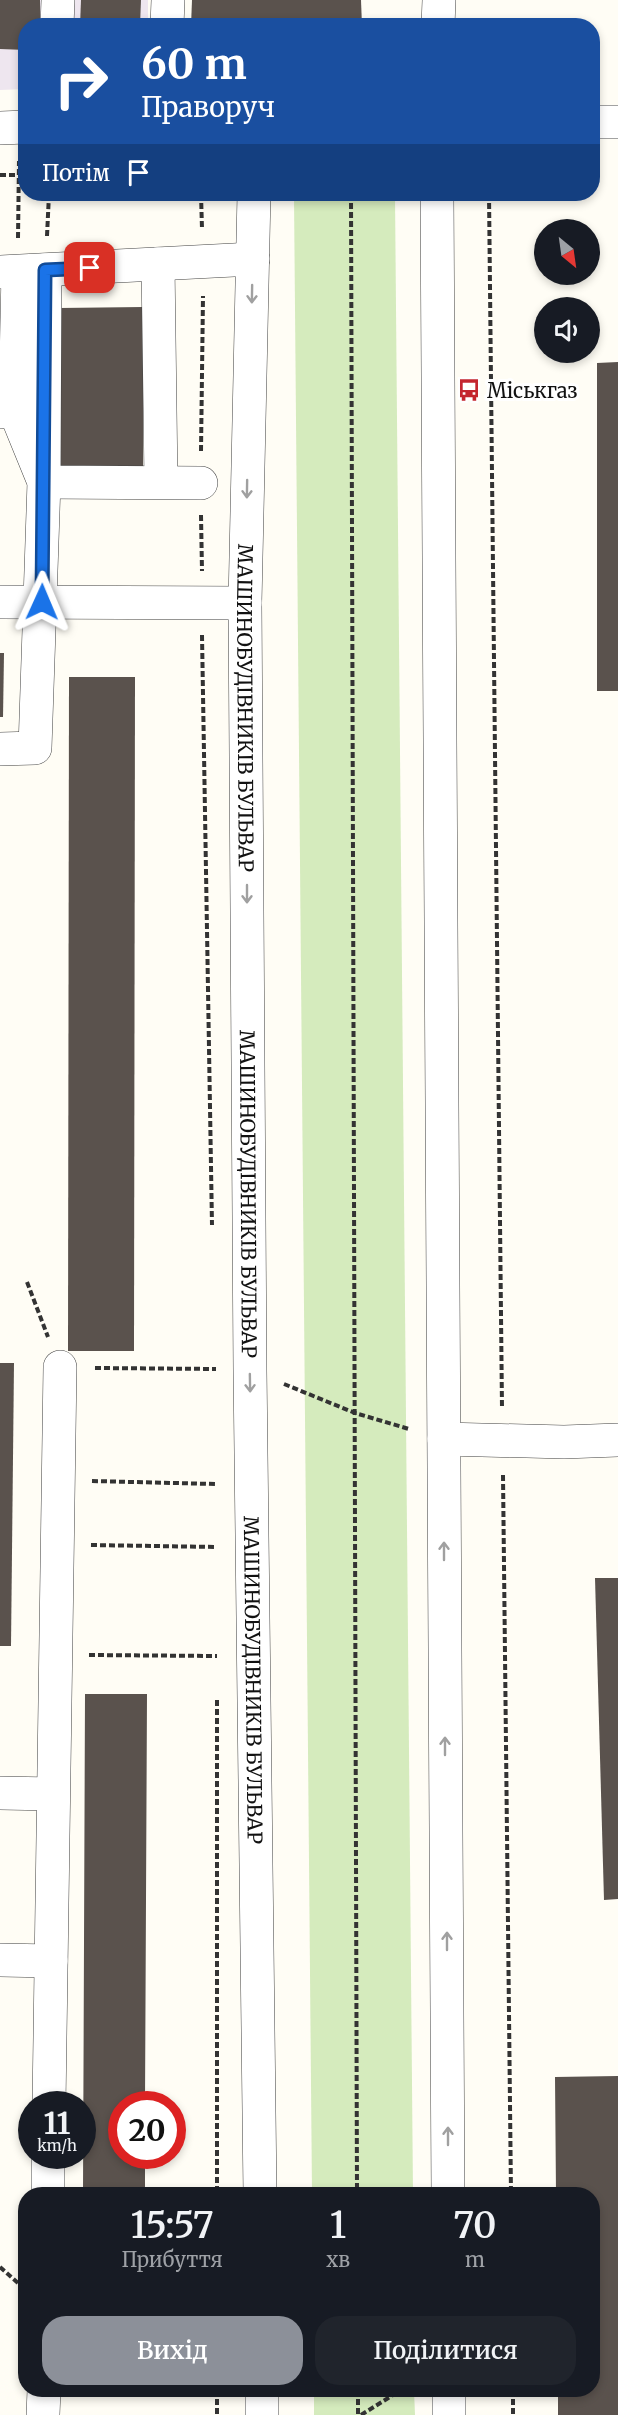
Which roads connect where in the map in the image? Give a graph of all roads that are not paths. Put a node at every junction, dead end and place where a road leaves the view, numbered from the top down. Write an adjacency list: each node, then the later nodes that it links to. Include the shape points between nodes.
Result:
1 (58, 0): 4 (street)
2 (168, 0): 5 (street)
3 (439, 0): 6 (street)
4 (57, 18)
5 (167, 18)
6 (438, 18)
7 (600, 122): 8 (street)
8 (618, 122)
9 (254, 201): 11 (street, МАШИНОБУДІВНИКІВ БУЛЬВАР)
10 (437, 201): 23 (street)
11 (253, 259): 12 (street); 20 (street, МАШИНОБУДІВНИКІВ БУЛЬВАР, one-way to 20)
12 (158, 264): 13 (street); 16 (street)
13 (21, 271): 14 (street); 15 (street)
14 (7, 411): 15 (street)
15 (45, 482): 16 (street); 19 (street)
16 (161, 483): 17 (street)
17 (201, 483)
18 (0, 602): 19 (street)
19 (42, 602): 20 (street); 21 (street, via 35,748)
20 (244, 603): 32 (street, МАШИНОБУДІВНИКІВ БУЛЬВАР, one-way to 32)
21 (0, 749)
22 (60, 1367): 26 (street)
23 (444, 1439): 24 (street); 33 (street, one-way to 23)
24 (618, 1440)
25 (0, 1793): 26 (street)
26 (53, 1794): 28 (street)
27 (0, 1960): 28 (street)
28 (51, 1961): 29 (street)
29 (49, 2091)
30 (48, 2169): 31 (street)
31 (48, 2187)
32 (260, 2187)
33 (448, 2187)
34 (44, 2397): 37 (street)
35 (262, 2397): 38 (street)
36 (449, 2397): 39 (street)
37 (43, 2415)
38 (262, 2415)
39 (449, 2415)

